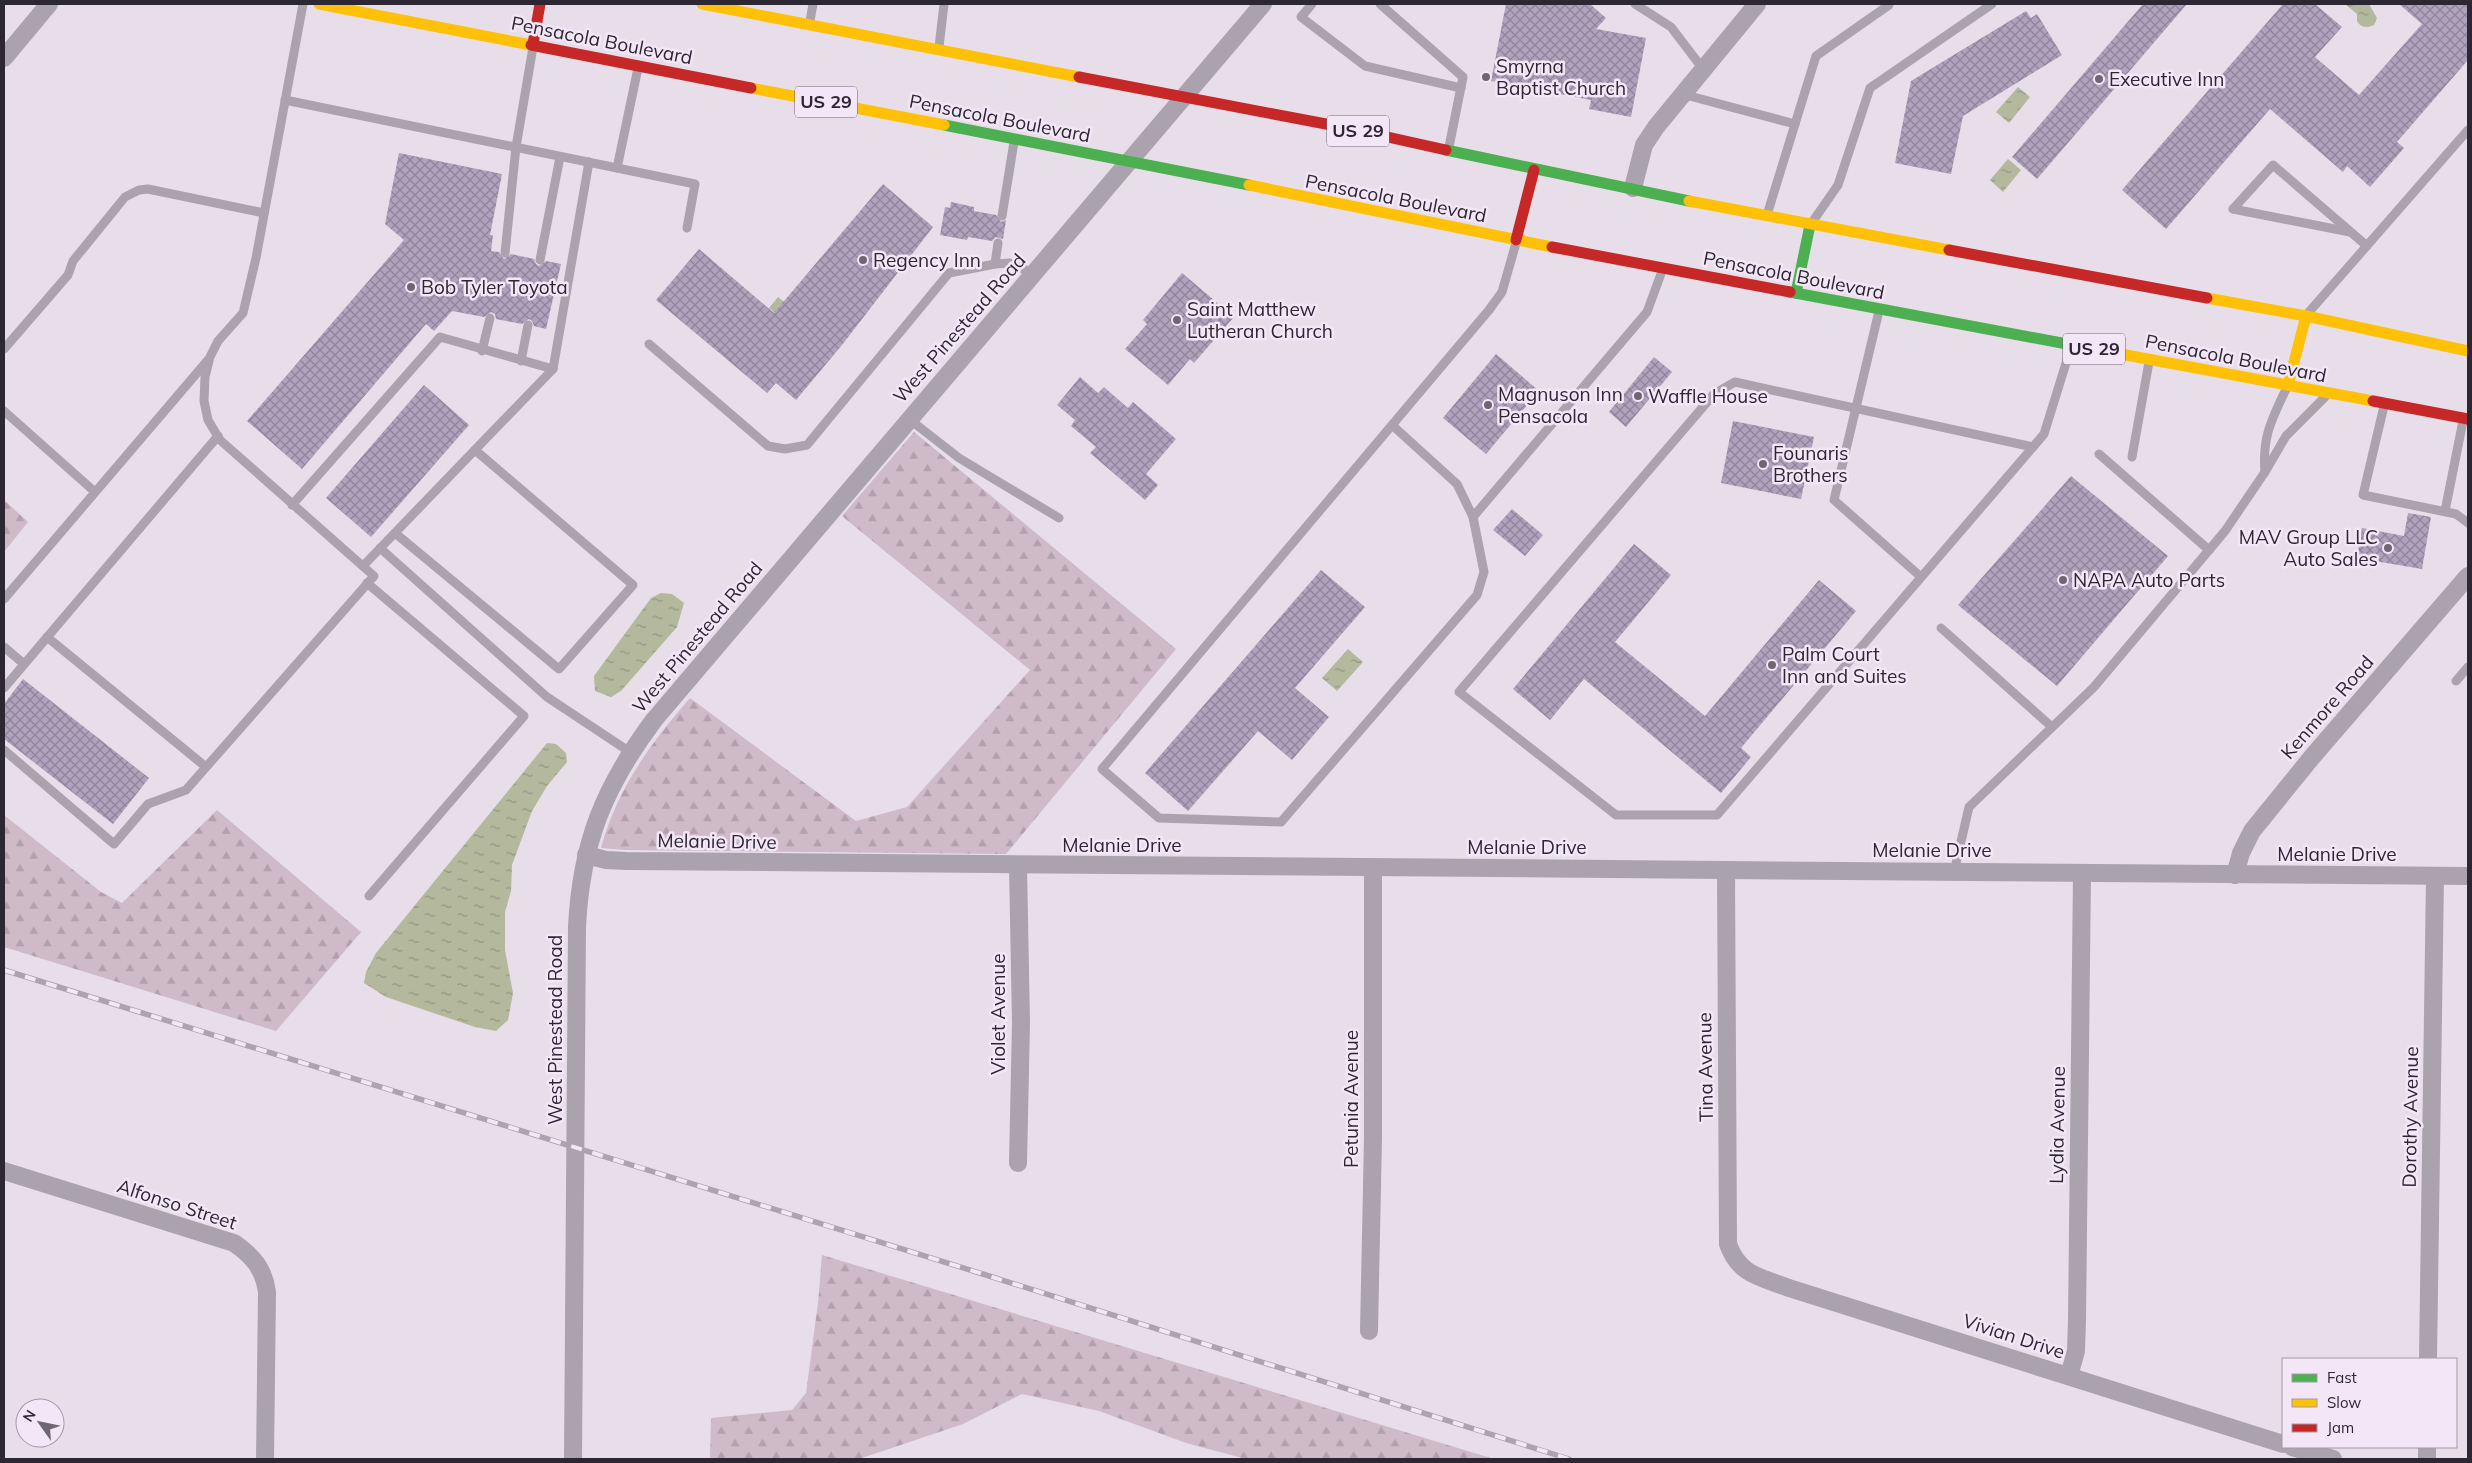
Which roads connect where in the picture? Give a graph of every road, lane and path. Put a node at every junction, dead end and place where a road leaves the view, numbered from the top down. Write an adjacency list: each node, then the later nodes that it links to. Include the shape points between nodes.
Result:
1 (49, 4): 19 (street)
2 (303, 4): 25 (lane)
3 (319, 4): 17 (main road, Pensacola Boulevard / US 29)
4 (540, 4): 17 (main road)
5 (702, 4): 15 (main road, US 29)
6 (812, 4): 16 (lane)
7 (944, 4): 18 (lane)
8 (1263, 4): 24 (street, West Pinestead Road)
9 (1312, 4): 22 (lane, via 1301,16 1365,66)
10 (1380, 4): 22 (lane, via 1463,77)
11 (1635, 4): 21 (lane, via 1670,28)
12 (1757, 4): 21 (street)
13 (1887, 4): 26 (lane, via 1816,56)
14 (1992, 4): 40 (lane, via 1870,88 1838,185)
15 (738, 7): 16 (main road, US 29)
16 (810, 24): 18 (main road, US 29)
17 (533, 44): 20 (main road, Pensacola Boulevard / US 29); 29 (lane)
18 (939, 50): 24 (main road, US 29)
19 (4, 58)
20 (638, 65): 28 (main road, Pensacola Boulevard / US 29); 34 (lane)
21 (1703, 69): 23 (street)
22 (1461, 88): 30 (lane)
23 (1682, 94): 26 (lane); 36 (street, via 1644,145)
24 (1181, 98): 30 (main road, US 29, via 1347,128); 32 (street, West Pinestead Road)
25 (285, 100): 29 (lane); 37 (lane)
26 (1795, 124): 38 (lane)
27 (2468, 130): 45 (lane)
28 (1014, 138): 32 (main road, Pensacola Boulevard / US 29); 39 (lane)
29 (516, 147): 31 (lane); 46 (lane)
30 (1448, 151): 35 (main road, US 29)
31 (560, 157): 33 (lane); 47 (lane)
32 (1130, 161): 43 (main road, Pensacola Boulevard / US 29); 50 (street, West Pinestead Road)
33 (589, 162): 34 (lane); 64 (lane)
34 (617, 168): 41 (lane, via 695,184)
35 (1534, 170): 36 (main road, US 29); 43 (main road)
36 (1633, 188): 38 (main road, US 29)
37 (264, 213): 58 (lane, via 148,189 125,197 73,261 68,275); 61 (lane, via 243,313 218,341)
38 (1766, 215): 40 (main road, US 29)
39 (1002, 216)
40 (1810, 225): 51 (main road); 53 (main road, US 29)
41 (687, 228)
42 (2352, 233): 42 (lane, via 2273,165 2232,209 2315,226); 45 (lane)
43 (1516, 240): 49 (main road, Pensacola Boulevard / US 29); 72 (lane, via 1502,292)
44 (998, 242): 48 (lane)
45 (2367, 246): 53 (lane)
46 (505, 253)
47 (540, 260)
48 (995, 264): 50 (lane, via 1010,263); 56 (lane, via 950,273 807,445 768,446)
49 (1664, 268): 51 (main road, Pensacola Boulevard / US 29); 82 (lane, via 1647,312)
50 (1034, 274): 70 (street, West Pinestead Road)
51 (1796, 293): 52 (main road, Pensacola Boulevard / US 29)
52 (1879, 308): 57 (main road, Pensacola Boulevard / US 29); 68 (lane)
53 (2306, 316): 60 (main road, US 29); 65 (main road)
54 (490, 318): 59 (lane)
55 (528, 325): 63 (lane)
56 (649, 344)
57 (2071, 344): 62 (main road, Pensacola Boulevard / US 29); 74 (lane, via 2044,434)
58 (4, 349)
59 (482, 351): 63 (lane); 80 (lane, via 440,337)
60 (2468, 351)
61 (210, 357): 73 (lane, via 204,401 208,420); 79 (lane)
62 (2149, 359): 65 (main road, Pensacola Boulevard / US 29); 77 (lane)
63 (521, 361): 64 (lane)
64 (553, 369): 75 (lane)
65 (2288, 385): 66 (main road, Pensacola Boulevard / US 29); 78 (lane, via 2267,429)
66 (2329, 393): 67 (main road, Pensacola Boulevard / US 29); 78 (lane, via 2286,436)
67 (2385, 404): 71 (main road, Pensacola Boulevard / US 29); 81 (lane, via 2363,495)
68 (1854, 408): 74 (lane); 90 (lane, via 1834,500); 90 (lane, via 1735,382 1714,394 1459,692 1616,815 1717,815)
69 (4, 411): 79 (lane)
70 (909, 419): 83 (lane, via 959,458); 102 (street, West Pinestead Road)
71 (2466, 419): 81 (lane)
72 (1392, 425): 82 (lane, via 1457,484); 82 (lane, via 1102,769 1159,818 1281,822 1477,595 1484,572)
73 (218, 436): 80 (lane); 94 (lane)
74 (2033, 447): 90 (lane)
75 (475, 450): 85 (lane); 85 (lane, via 633,584 559,669)
76 (2099, 454): 87 (lane)
77 (2132, 456)
78 (2265, 472): 87 (lane)
79 (95, 492): 92 (lane)
80 (292, 505): 88 (lane)
81 (2445, 512): 84 (lane, via 2456,514)
82 (1473, 517)
83 (1059, 518)
84 (2468, 523)
85 (395, 533): 86 (lane)
86 (380, 548): 88 (lane); 102 (lane, via 547,697)
87 (2209, 550): 100 (lane, via 2094,687)
88 (363, 566): 91 (lane, via 374,576)
89 (2468, 576): 110 (street, Kenmore Road, via 2252,831 2241,853)
90 (1921, 577)
91 (367, 583): 103 (lane); 113 (lane, via 524,716)
92 (4, 599)
93 (1941, 628): 100 (lane)
94 (47, 637): 96 (lane); 103 (lane)
95 (4, 647): 96 (lane)
96 (24, 664): 99 (lane)
97 (2468, 667): 98 (lane)
98 (2456, 681)
99 (4, 688)
100 (2052, 727): 108 (lane, via 1969,806)
101 (4, 750): 103 (lane, via 114,844 148,804 186,790)
102 (630, 752): 104 (street, West Pinestead Road, via 605,798)
103 (206, 767)
104 (586, 856): 105 (street, Melanie Drive, via 626,861); 123 (street, West Pinestead Road, via 580,883 577,927)
105 (1018, 866): 106 (street, Melanie Drive); 114 (street, Violet Avenue, via 1021,1023)
106 (1373, 868): 107 (street, Melanie Drive); 117 (street, Petunia Avenue)
107 (1726, 870): 108 (street, Melanie Drive); 116 (street, Tina Avenue, via 1728,1244)
108 (1954, 872): 109 (street, Melanie Drive)
109 (2082, 874): 110 (street, Melanie Drive); 119 (street, Lydia Avenue, via 2077,1320 2076,1352)
110 (2236, 875): 111 (street, Melanie Drive)
111 (2435, 876): 112 (street, Melanie Drive); 118 (street, Dorothy Avenue)
112 (2468, 876)
113 (369, 896)
114 (1018, 1163)
115 (4, 1171): 122 (street, Alfonso Street, via 234,1243 250,1254 260,1267 267,1292)
116 (1735, 1262): 119 (street, Vivian Drive, via 1744,1271 1789,1288)
117 (1369, 1331)
118 (2428, 1358)
119 (2069, 1376): 120 (street, Vivian Drive)
120 (2282, 1444)
121 (2295, 1448): 124 (street)
122 (265, 1459)
123 (573, 1459)
124 (2333, 1459)

